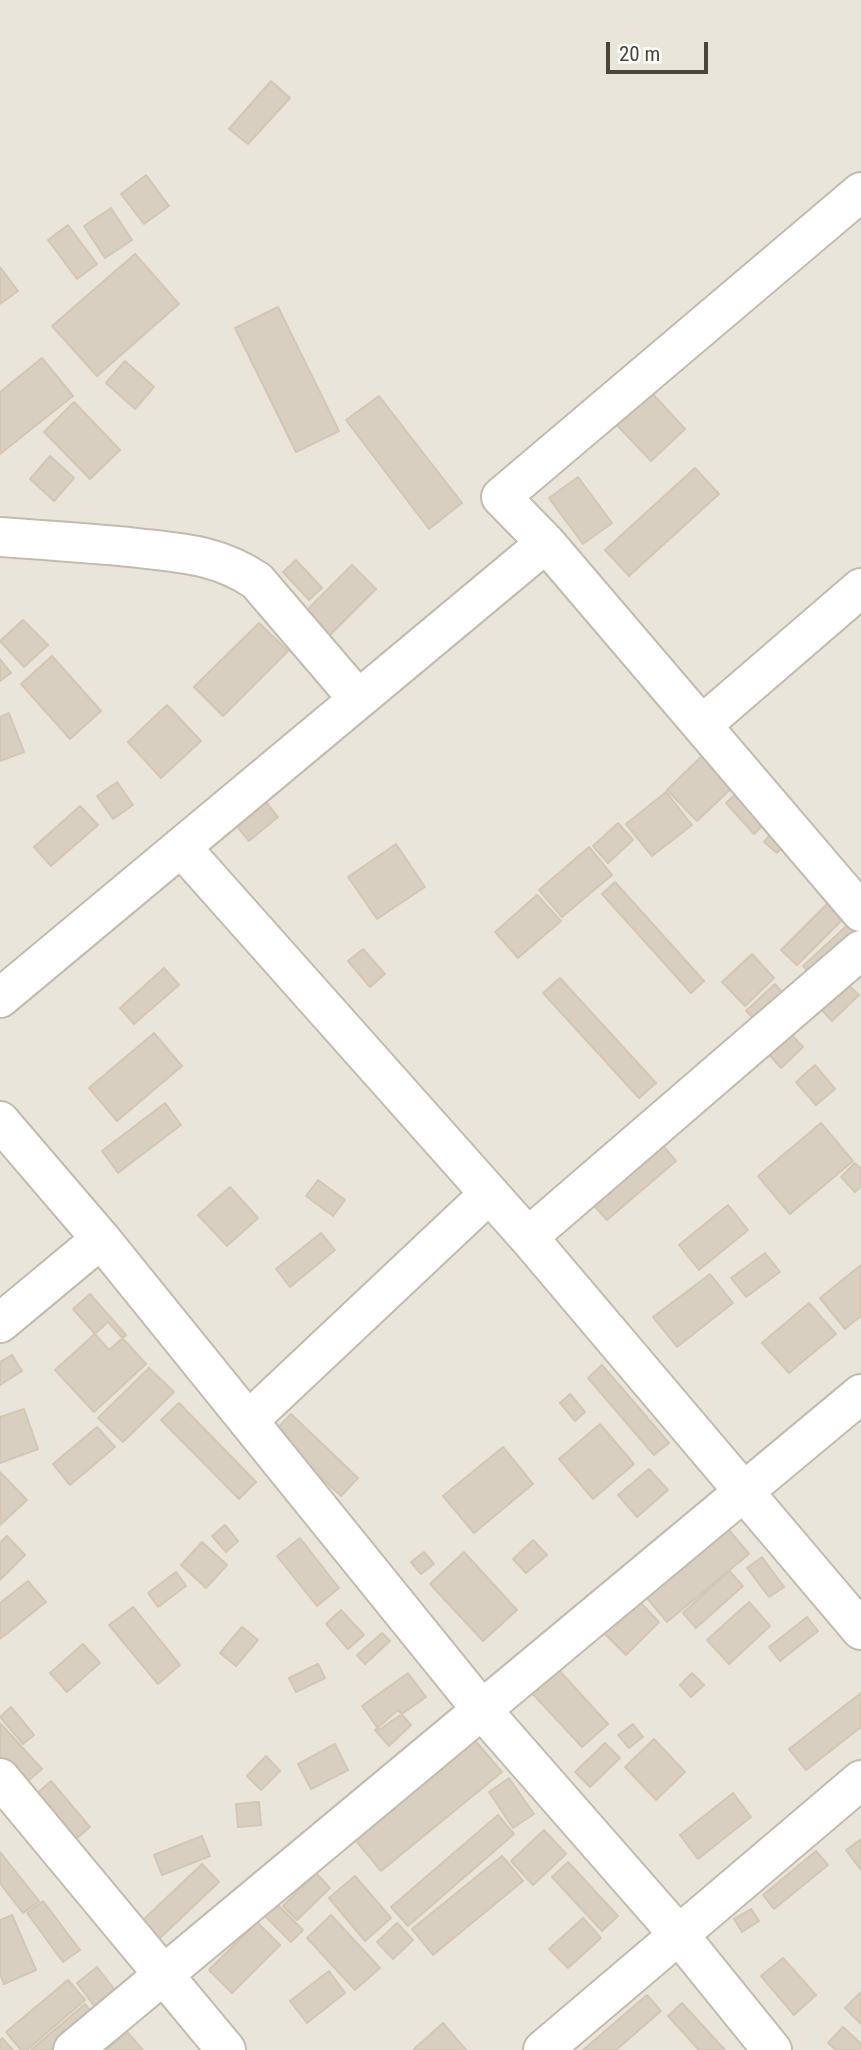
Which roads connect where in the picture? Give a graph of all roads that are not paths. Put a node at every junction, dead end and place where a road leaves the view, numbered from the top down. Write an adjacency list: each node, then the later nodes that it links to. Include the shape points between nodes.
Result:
1 (861, 192): 3 (street, via 501,497)
2 (0, 537): 5 (street, via 194,554 238,568 257,581)
3 (546, 543): 5 (street); 6 (street)
4 (861, 588): 6 (street)
5 (358, 699): 7 (street)
6 (702, 725): 8 (street)
7 (181, 847): 10 (street); 12 (street)
8 (861, 912)
9 (861, 950): 13 (street)
10 (0, 998)
11 (0, 1121): 14 (street)
12 (489, 1194): 13 (street); 17 (street)
13 (528, 1237): 18 (street)
14 (101, 1239): 15 (street); 17 (street)
15 (0, 1323)
16 (861, 1394): 18 (street)
17 (248, 1421): 20 (street)
18 (745, 1491): 19 (street); 20 (street)
19 (861, 1630)
20 (482, 1710): 23 (street); 24 (street)
21 (0, 1778): 24 (street)
22 (861, 1780): 23 (street)
23 (679, 1935): 27 (street); 28 (street)
24 (163, 1975): 25 (street); 26 (street)
25 (73, 2050)
26 (226, 2050)
27 (543, 2050)
28 (772, 2050)

